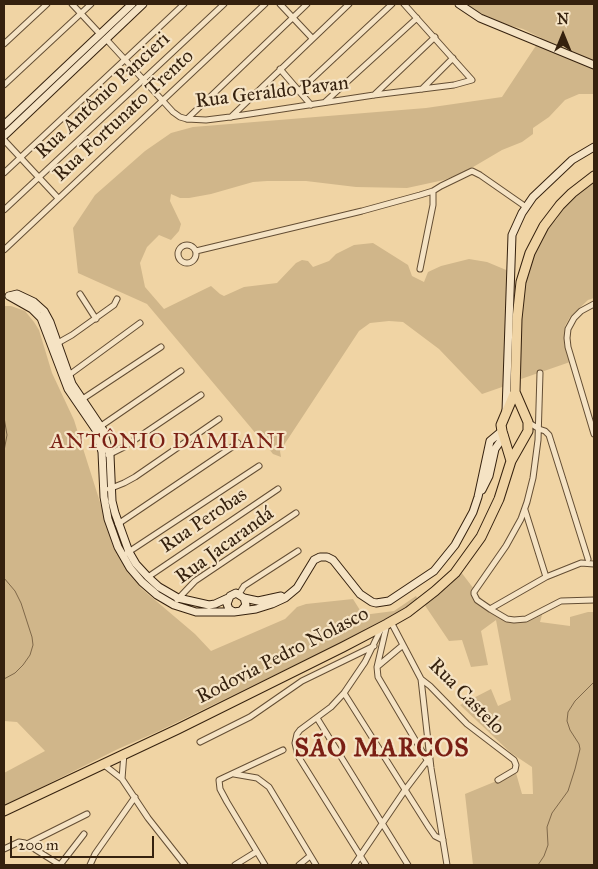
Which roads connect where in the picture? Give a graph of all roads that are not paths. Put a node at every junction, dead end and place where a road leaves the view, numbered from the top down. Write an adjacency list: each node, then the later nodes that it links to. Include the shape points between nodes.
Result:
1 (47, 4): 21 (street)
2 (72, 4): 15 (street, Rua Geraldo Pavan)
3 (91, 4): 15 (street)
4 (132, 4): 18 (street)
5 (143, 4): 18 (street)
6 (184, 4): 23 (street)
7 (224, 4): 26 (street, Rua Antônio Pancieri)
8 (265, 4): 31 (street, Rua Fortunato Trento)
9 (280, 4): 16 (street)
10 (307, 4): 16 (street)
11 (349, 4): 20 (street)
12 (392, 4): 29 (street)
13 (404, 4): 17 (street)
14 (459, 4): 24 (street, via 480,18)
15 (81, 13): 18 (street, Rua Geraldo Pavan); 27 (street)
16 (293, 17): 20 (street); 35 (street)
17 (417, 18): 19 (street); 32 (street)
18 (103, 36): 23 (street, Rua Geraldo Pavan); 36 (street); 37 (street)
19 (435, 37): 22 (street); 30 (street)
20 (312, 38): 25 (street)
21 (4, 44)
22 (453, 58): 28 (street); 28 (street, Rua Geraldo Pavan, via 472,78 469,82)
23 (124, 59): 26 (street, Rua Geraldo Pavan); 40 (street)
24 (594, 65)
25 (280, 68): 29 (street); 34 (street)
26 (143, 79): 31 (street, Rua Geraldo Pavan); 43 (street, Rua Antônio Pancieri)
27 (4, 85)
28 (422, 89): 30 (street, Rua Geraldo Pavan)
29 (299, 91): 33 (street)
30 (374, 95): 32 (street, Rua Geraldo Pavan)
31 (162, 100): 35 (street, Rua Geraldo Pavan, via 176,114); 45 (street, Rua Fortunato Trento)
32 (324, 103): 33 (street, Rua Geraldo Pavan)
33 (311, 105): 34 (street, Rua Geraldo Pavan)
34 (230, 117): 35 (street, Rua Geraldo Pavan)
35 (187, 119)
36 (4, 125)
37 (4, 136)
38 (4, 140): 40 (street)
39 (594, 146): 46 (street, via 572,160)
40 (20, 157): 41 (street); 43 (street)
41 (4, 173)
42 (594, 176): 62 (highway, Rodovia Pedro Nolasco, via 554,212 527,262 517,310)
43 (38, 177): 45 (street); 47 (street, Rua Antônio Pancieri)
44 (433, 192): 46 (street, via 472,171); 49 (street); 50 (street)
45 (58, 198): 48 (street, Rua Fortunato Trento)
46 (526, 207): 65 (street, via 514,229 510,245)
47 (4, 210)
48 (4, 250)
49 (196, 251)
50 (420, 269)
51 (80, 294): 55 (street)
52 (6, 296): 57 (street, via 17,294 44,311 50,322)
53 (117, 299): 55 (street, via 114,306)
54 (594, 304): 71 (street, via 574,318 567,338)
55 (96, 319): 57 (street)
56 (140, 323): 61 (street)
57 (54, 344): 61 (street); 64 (street, via 64,381)
58 (161, 346): 64 (street)
59 (181, 371): 68 (street)
60 (540, 373): 69 (street)
61 (69, 375): 64 (street)
62 (516, 392): 65 (highway, Rodovia Pedro Nolasco); 66 (highway, Rodovia Pedro Nolasco)
63 (201, 395): 75 (street)
64 (79, 401): 68 (street); 75 (street)
65 (506, 414): 66 (highway, via 517,410); 70 (highway, Rodovia Pedro Nolasco, via 501,425)
66 (526, 418): 69 (street); 72 (highway, Rodovia Pedro Nolasco, via 529,427)
67 (220, 419): 78 (street, via 135,477)
68 (101, 426): 75 (street, via 105,434)
69 (538, 429): 73 (street); 87 (street, via 545,430 552,441)
70 (503, 434): 72 (highway, via 511,439); 76 (highway, Rodovia Pedro Nolasco); 92 (street, via 490,441 473,512 461,535 434,571 389,601 376,603 365,598 333,560 324,557 314,560)
71 (594, 434)
72 (526, 435): 73 (street, via 533,435); 76 (highway, Rodovia Pedro Nolasco)
73 (538, 440): 81 (street)
74 (238, 443): 83 (street)
75 (106, 456): 78 (street); 80 (street)
76 (511, 460): 99 (highway, Rodovia Pedro Nolasco, via 495,510 473,549 445,582)
77 (259, 466): 85 (street)
78 (112, 488): 80 (street); 83 (street)
79 (278, 489): 90 (street, Rua Perobas)
80 (103, 490): 85 (street, via 110,526)
81 (525, 510): 91 (street); 97 (street, via 506,546 474,592 477,600)
82 (296, 513): 96 (street, Rua Jacarandá, via 196,581)
83 (118, 524): 85 (street)
84 (298, 551): 93 (street, via 244,586)
85 (126, 554): 90 (street); 96 (street, via 142,582 157,595)
86 (594, 554): 87 (street)
87 (588, 559): 88 (street)
88 (582, 563): 89 (street); 91 (street)
89 (594, 564)
90 (148, 577): 96 (street)
91 (546, 577): 97 (street)
92 (289, 594): 93 (street, via 258,602); 98 (street, via 272,604)
93 (242, 596): 94 (street, via 233,594); 98 (street, via 246,605)
94 (228, 598): 96 (street, via 209,606); 98 (street, via 228,607)
95 (594, 600): 97 (street, via 561,601 523,620 510,620)
96 (176, 601): 98 (street, via 196,612)
97 (490, 609)
98 (238, 612)
99 (387, 624): 100 (street, Rua Castelo); 101 (street); 102 (street); 108 (highway, Rodovia Pedro Nolasco)
100 (402, 644): 102 (street); 103 (street, Rua Castelo)
101 (374, 646): 104 (street); 106 (street, via 302,681 250,717)
102 (378, 666): 109 (street, via 380,681)
103 (421, 679): 111 (street); 114 (street, Rua Castelo, via 467,724 514,760 515,770)
104 (344, 693): 105 (street); 115 (street)
105 (317, 718): 119 (street); 126 (street, via 297,734 298,756)
106 (200, 742)
107 (284, 750): 112 (street)
108 (124, 753): 110 (highway, Rodovia Pedro Nolasco); 113 (street)
109 (427, 761): 111 (street); 115 (street)
110 (102, 764): 113 (street); 117 (highway, Rodovia Pedro Nolasco)
111 (431, 768): 121 (street)
112 (234, 774): 124 (street, via 219,780 223,794); 125 (street, via 257,778 269,787)
113 (122, 779): 116 (street)
114 (498, 780)
115 (405, 790): 119 (street); 121 (street, via 435,836)
116 (135, 797): 128 (street); 129 (street)
117 (4, 812)
118 (87, 814): 122 (street)
119 (383, 823): 126 (street); 136 (street)
120 (84, 834): 127 (street)
121 (443, 840): 137 (street)
122 (27, 844): 123 (street, via 19,842); 127 (street)
123 (4, 849)
124 (256, 852): 130 (street); 131 (street)
125 (310, 856): 132 (street); 133 (street)
126 (360, 856): 134 (street); 135 (street)
127 (60, 865)
128 (90, 865)
129 (185, 865)
130 (235, 865)
131 (264, 865)
132 (299, 865)
133 (316, 865)
134 (354, 865)
135 (366, 865)
136 (408, 865)
137 (447, 865)

